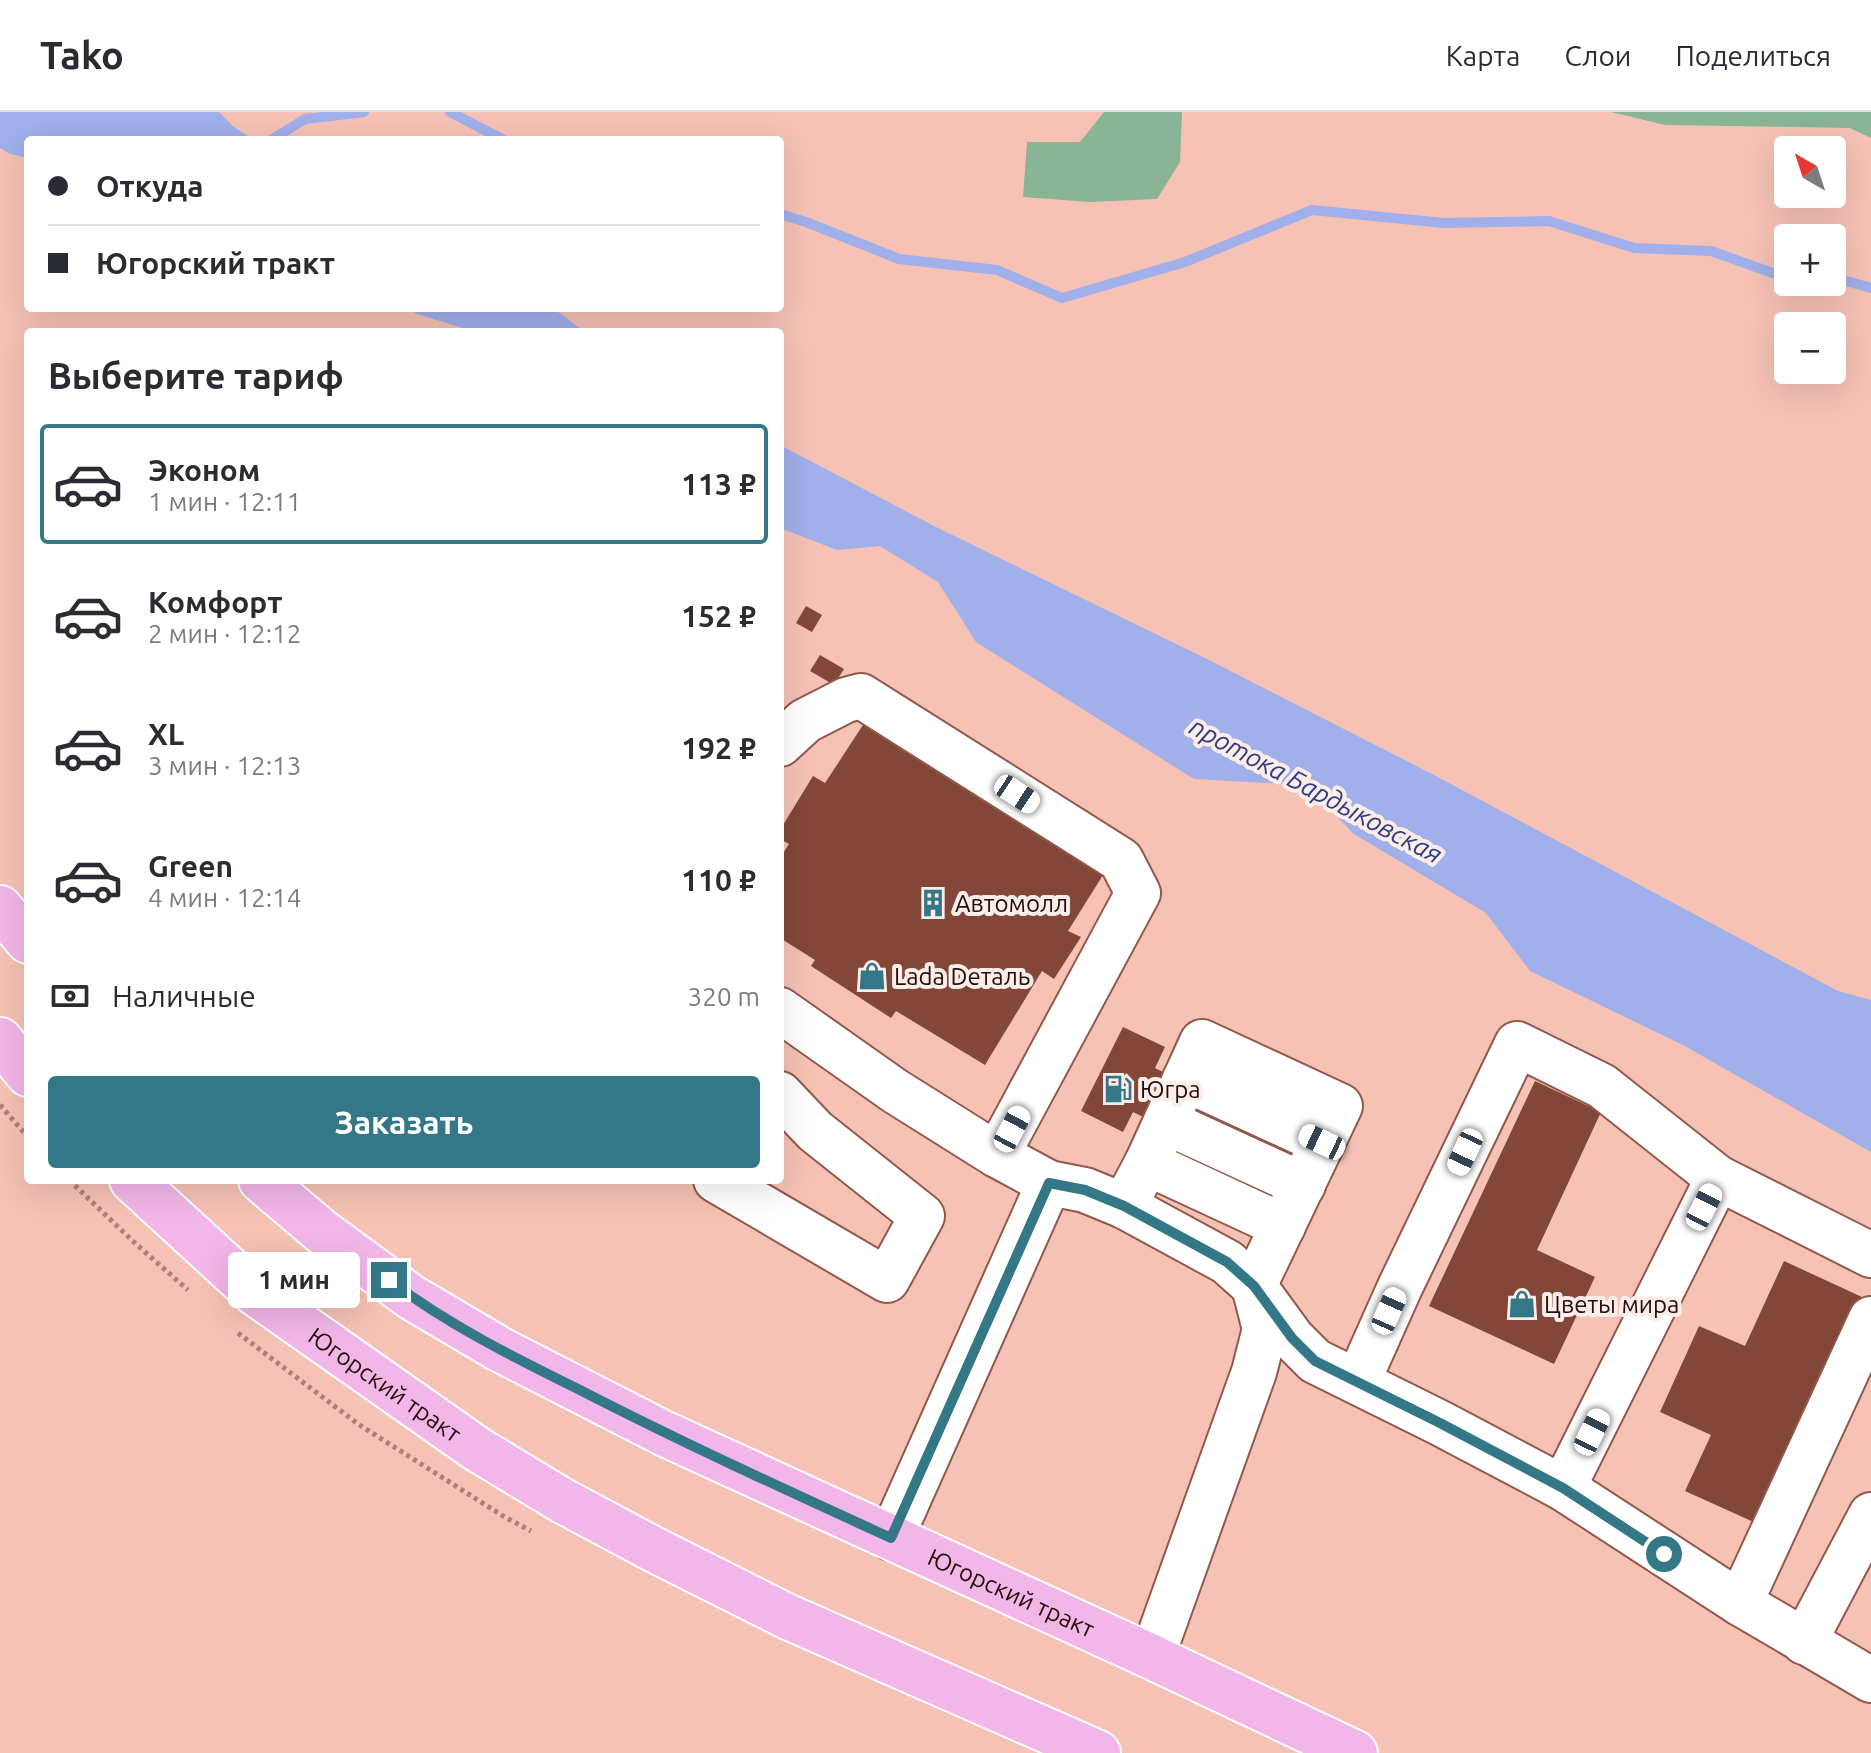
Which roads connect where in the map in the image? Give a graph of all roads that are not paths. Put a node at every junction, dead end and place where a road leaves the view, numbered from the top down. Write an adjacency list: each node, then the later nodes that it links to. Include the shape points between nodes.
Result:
1 (784, 740): 9 (lane, via 805,721 861,696 1121,860 1138,893)
2 (0, 908): 3 (main road)
3 (24, 936)
4 (784, 1013): 9 (lane)
5 (0, 1040): 6 (main road)
6 (24, 1069)
7 (784, 1098): 15 (lane, via 815,1131 922,1216 887,1280)
8 (1166, 1122): 10 (lane); 16 (lane); 16 (lane, via 1185,1079 1322,1142)
9 (997, 1155): 12 (lane)
10 (1147, 1163): 17 (lane); 18 (lane)
11 (1718, 1178): 19 (lane); 22 (lane, via 1602,1086 1517,1044); 23 (lane)
12 (1049, 1183): 17 (lane); 25 (lane)
13 (136, 1184): 30 (main road, Югорский тракт, via 255,1293 477,1449 563,1501 786,1616)
14 (266, 1184): 25 (main road, Югорский тракт, via 411,1297 499,1349 663,1433)
15 (723, 1184)
16 (1303, 1185): 18 (lane)
17 (1124, 1206): 20 (lane, via 1227,1262)
18 (1283, 1226): 20 (lane)
19 (1871, 1255)
20 (1254, 1286): 22 (lane, via 1315,1361); 28 (lane, via 1265,1329 1254,1372)
21 (1871, 1319): 26 (lane)
22 (1358, 1381): 23 (lane)
23 (1563, 1488): 26 (lane)
24 (1871, 1515): 27 (lane)
25 (891, 1538): 28 (main road, Югорский тракт)
26 (1740, 1603): 27 (lane)
27 (1804, 1642): 29 (lane)
28 (1152, 1657): 31 (main road, Югорский тракт)
29 (1871, 1680)
30 (1098, 1753)
31 (1355, 1753)

